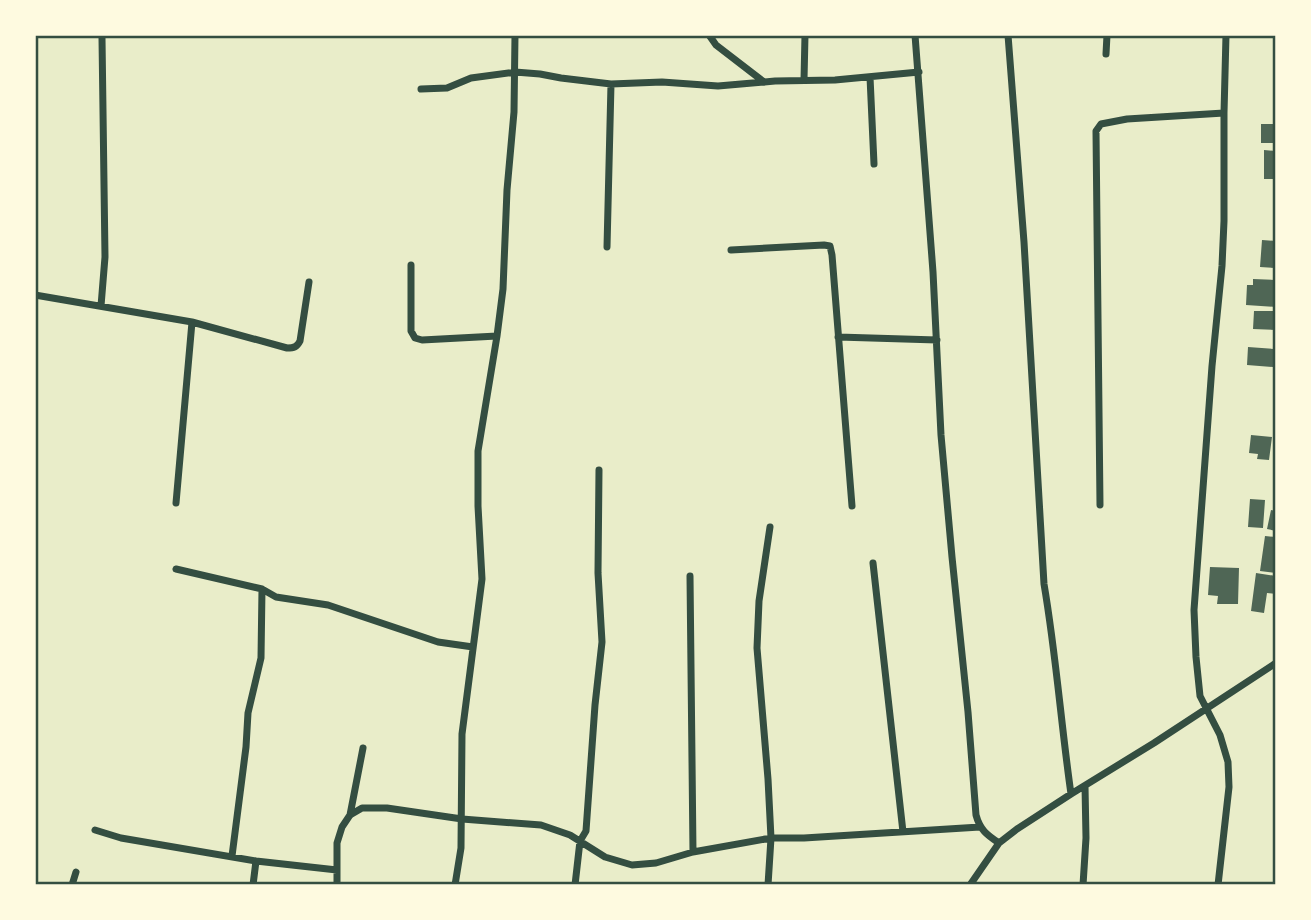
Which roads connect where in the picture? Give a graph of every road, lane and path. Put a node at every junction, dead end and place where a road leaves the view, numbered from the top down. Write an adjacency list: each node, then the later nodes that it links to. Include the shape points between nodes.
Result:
1 (515, 35): 10 (street)
2 (709, 35): 14 (street, via 716,46)
3 (805, 35): 13 (street)
4 (915, 35): 11 (street)
5 (1008, 35): 43 (street, via 1044,584)
6 (1107, 35): 9 (street)
7 (1226, 35): 17 (street)
8 (102, 38): 24 (street, via 105,257)
9 (1106, 54)
10 (514, 72): 15 (street); 16 (street, via 471,78 447,89); 26 (street)
11 (919, 72): 12 (street); 28 (street)
12 (870, 77): 13 (street); 18 (street)
13 (804, 80): 14 (street)
14 (764, 82): 15 (street)
15 (611, 84): 19 (street)
16 (421, 89)
17 (1224, 113): 31 (street, via 1119,120 1101,124 1096,131); 40 (street, via 1222,266 1194,610 1200,696)
18 (874, 163)
19 (607, 247)
20 (731, 250): 27 (street, via 830,246)
21 (411, 264): 26 (street, via 411,331 415,338)
22 (309, 282): 25 (street, via 300,341 294,348)
23 (35, 295): 24 (street)
24 (101, 306): 25 (street)
25 (192, 322): 30 (street)
26 (497, 336): 38 (street, via 478,451 482,579)
27 (838, 337): 28 (street); 32 (street)
28 (937, 340): 46 (street, via 941,435)
29 (600, 470): 50 (street, via 602,642 586,831)
30 (176, 503)
31 (1100, 505)
32 (852, 506)
33 (770, 527): 49 (street, via 759,601 758,648)
34 (873, 564): 48 (street)
35 (176, 569): 37 (street)
36 (690, 576): 52 (street)
37 (262, 589): 38 (street, via 275,597 328,605 438,642); 53 (street, via 261,658 248,713)
38 (473, 647): 45 (street, via 462,734)
39 (1276, 663): 40 (street)
40 (1206, 709): 42 (street); 65 (street, via 1228,762)
41 (363, 748): 44 (street)
42 (1085, 786): 43 (street); 64 (street)
43 (1071, 794): 51 (street)
44 (350, 815): 45 (street, via 362,808 387,808); 55 (street, via 338,842)
45 (462, 819): 50 (street, via 541,825); 60 (street)
46 (980, 827): 48 (street); 51 (street)
47 (95, 830): 53 (street)
48 (903, 832): 49 (street)
49 (771, 838): 52 (street); 62 (street)
50 (580, 841): 52 (street, via 605,857 632,865); 61 (street)
51 (999, 842): 63 (street)
52 (693, 852)
53 (232, 856): 54 (street)
54 (256, 861): 55 (street); 58 (street)
55 (337, 870): 59 (street)
56 (76, 872): 57 (street)
57 (72, 885)
58 (253, 885)
59 (337, 885)
60 (455, 885)
61 (575, 885)
62 (768, 885)
63 (970, 885)
64 (1083, 885)
65 (1218, 885)

